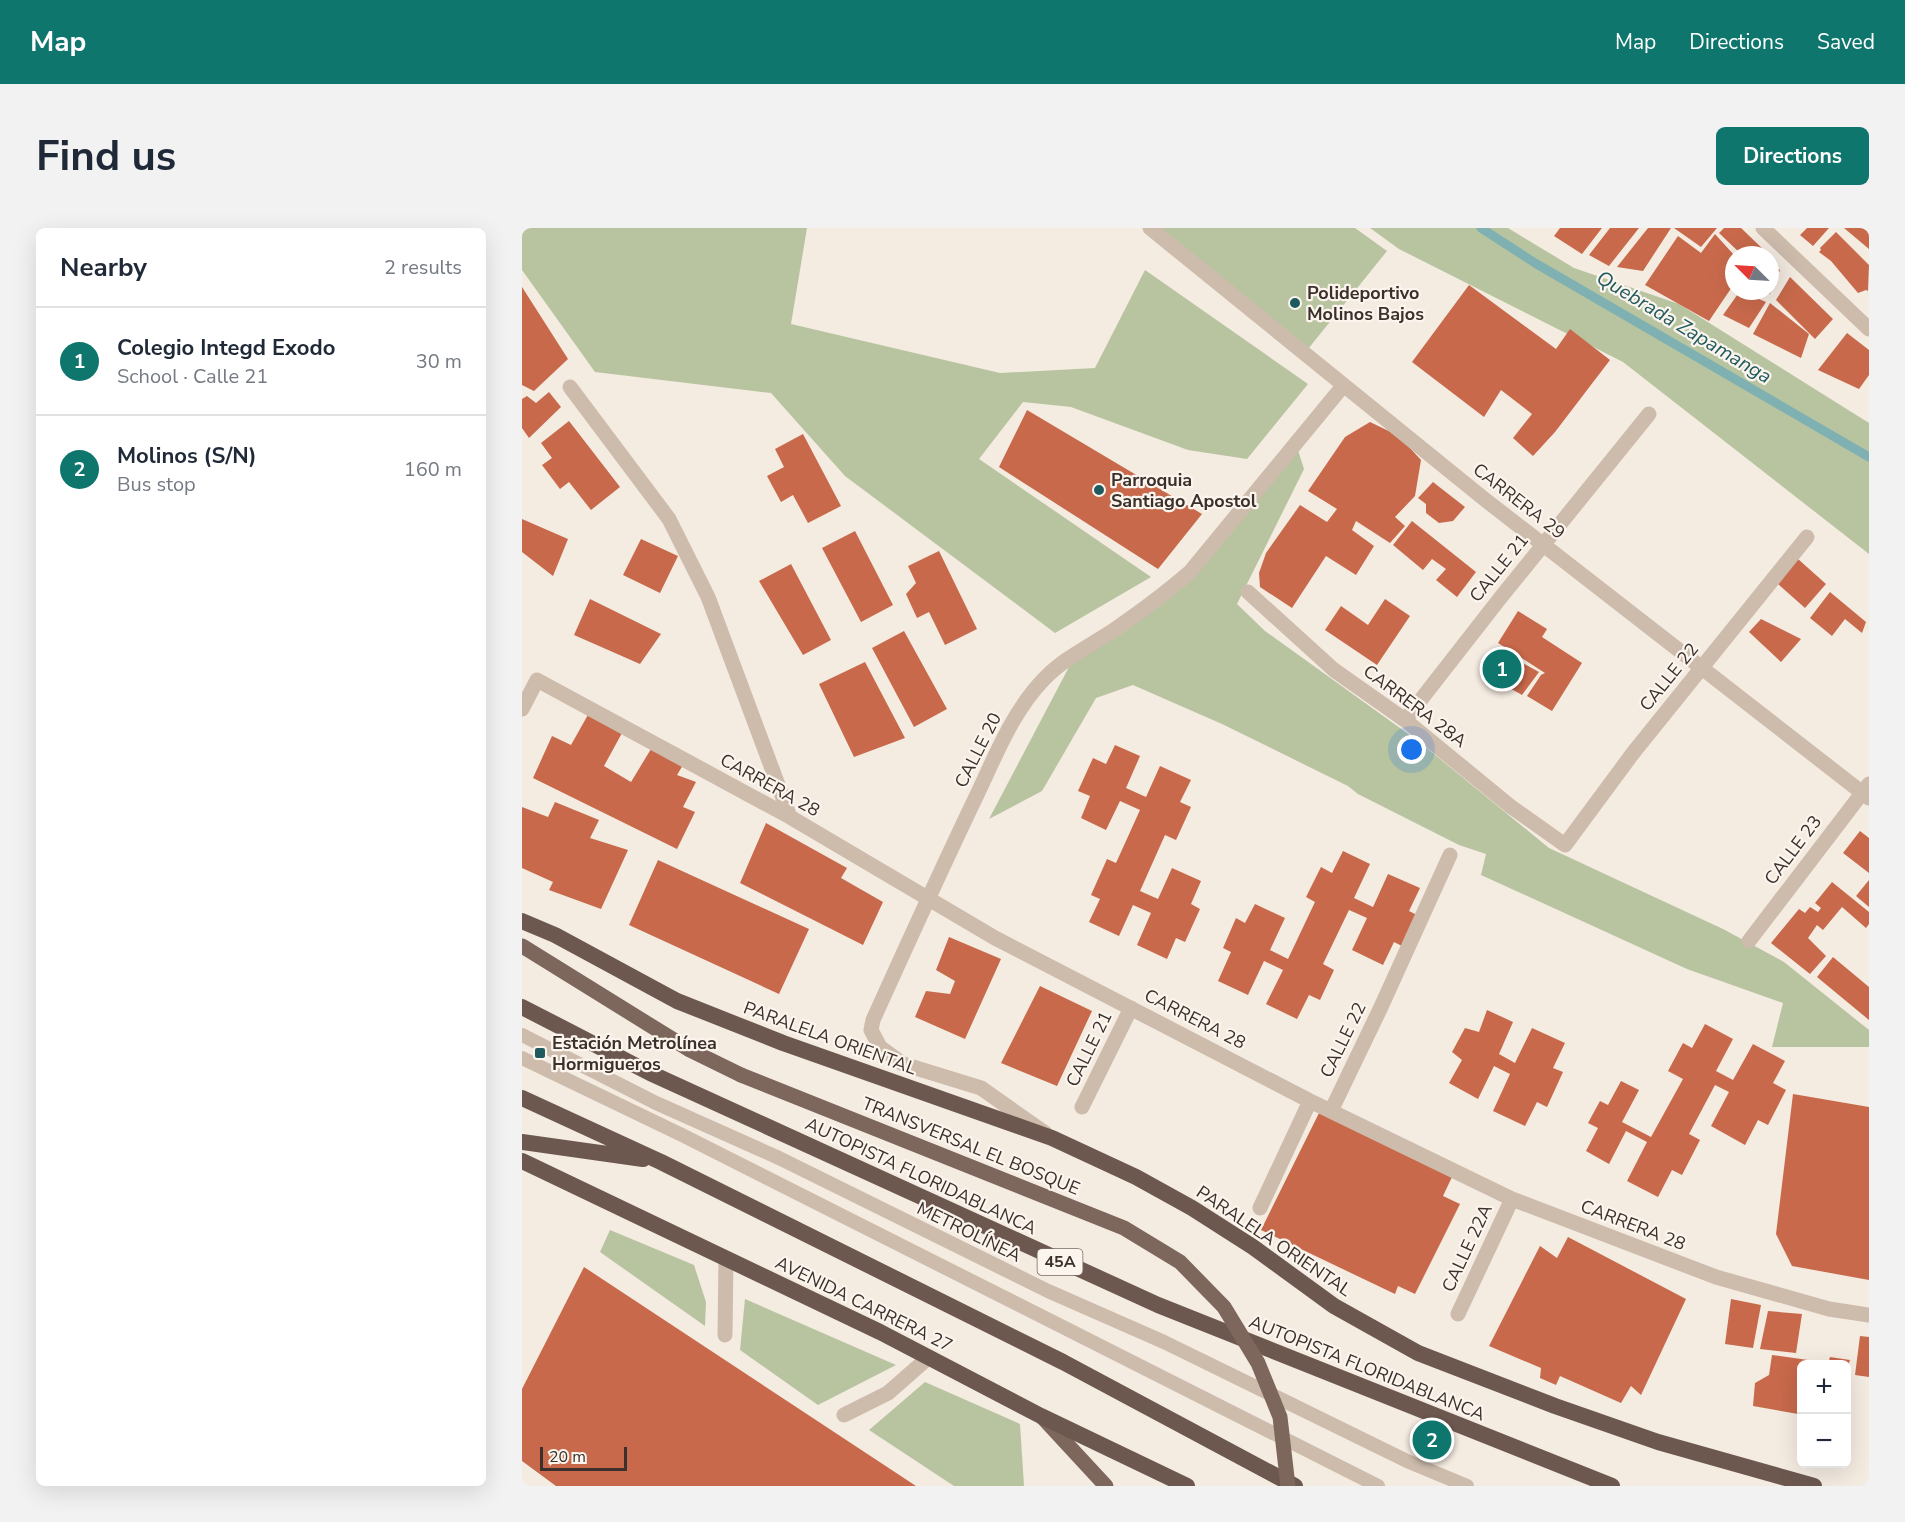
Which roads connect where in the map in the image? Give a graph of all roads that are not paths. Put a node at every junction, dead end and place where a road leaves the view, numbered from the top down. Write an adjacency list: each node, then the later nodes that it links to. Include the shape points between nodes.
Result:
1 (1150, 228): 4 (street, CARRERA 29)
2 (1763, 228): 3 (street)
3 (1869, 329)
4 (1343, 386): 8 (street, CARRERA 29); 17 (street, CALLE 20, via 1190,572 1115,629 1068,658 1025,701)
5 (570, 387): 14 (street, via 669,519 708,597)
6 (1649, 414): 8 (street, CALLE 21)
7 (1807, 537): 10 (street, CALLE 22)
8 (1544, 544): 10 (street, CARRERA 29); 12 (street, CALLE 21)
9 (1248, 592): 12 (street, CARRERA 28A, via 1334,670)
10 (1701, 668): 13 (street, CARRERA 29); 15 (street, CALLE 22)
11 (522, 710): 14 (street, CARRERA 28, via 537,680)
12 (1405, 720): 15 (street, CARRERA 28A, via 1510,806)
13 (1867, 792): 19 (street, CALLE 23)
14 (790, 817): 17 (street, CARRERA 28)
15 (1565, 844)
16 (1450, 855): 28 (street, CALLE 22)
17 (927, 899): 22 (street, CARRERA 28); 29 (street, CALLE 20, via 871,1030 880,1047 903,1064 981,1088)
18 (522, 921): 29 (highway, PARALELA ORIENTAL, via 676,1001)
19 (1749, 941)
20 (522, 946): 44 (main road, TRANSVERSAL EL BOSQUE, bridge, via 690,1050 741,1075 1124,1228 1180,1262 1224,1307 1258,1363 1280,1417)
21 (525, 1008): 48 (highway, AUTOPISTA FLORIDABLANCA / 45A, via 651,1073 1158,1305)
22 (1131, 1008): 26 (street, CARRERA 28); 27 (street, CALLE 21)
23 (522, 1035): 47 (lane, METROLÍNEA, via 1048,1291)
24 (522, 1058): 46 (lane, via 693,1140)
25 (522, 1098): 32 (highway)
26 (1310, 1101): 28 (street, CARRERA 28); 34 (street)
27 (1082, 1107)
28 (1331, 1111): 33 (street, CARRERA 28)
29 (1052, 1138): 49 (highway, PARALELA ORIENTAL, via 1136,1177 1192,1209 1253,1247 1334,1306 1418,1353 1658,1442)
30 (522, 1142): 32 (highway)
31 (522, 1161): 35 (highway, AVENIDA CARRERA 27)
32 (661, 1162): 45 (highway, via 1064,1362)
33 (1512, 1199): 36 (street, CALLE 22A); 37 (street, CARRERA 28, via 1716,1278 1829,1309)
34 (1260, 1208)
35 (726, 1259): 38 (street); 39 (highway, AVENIDA CARRERA 27)
36 (1458, 1314)
37 (1869, 1315)
38 (725, 1335)
39 (928, 1357): 40 (street, via 888,1393); 41 (highway, AVENIDA CARRERA 27)
40 (844, 1415)
41 (1041, 1416): 42 (main road); 43 (highway, AVENIDA CARRERA 27)
42 (1106, 1486)
43 (1187, 1486)
44 (1288, 1486)
45 (1295, 1486)
46 (1378, 1486)
47 (1467, 1486)
48 (1612, 1486)
49 (1814, 1486)

